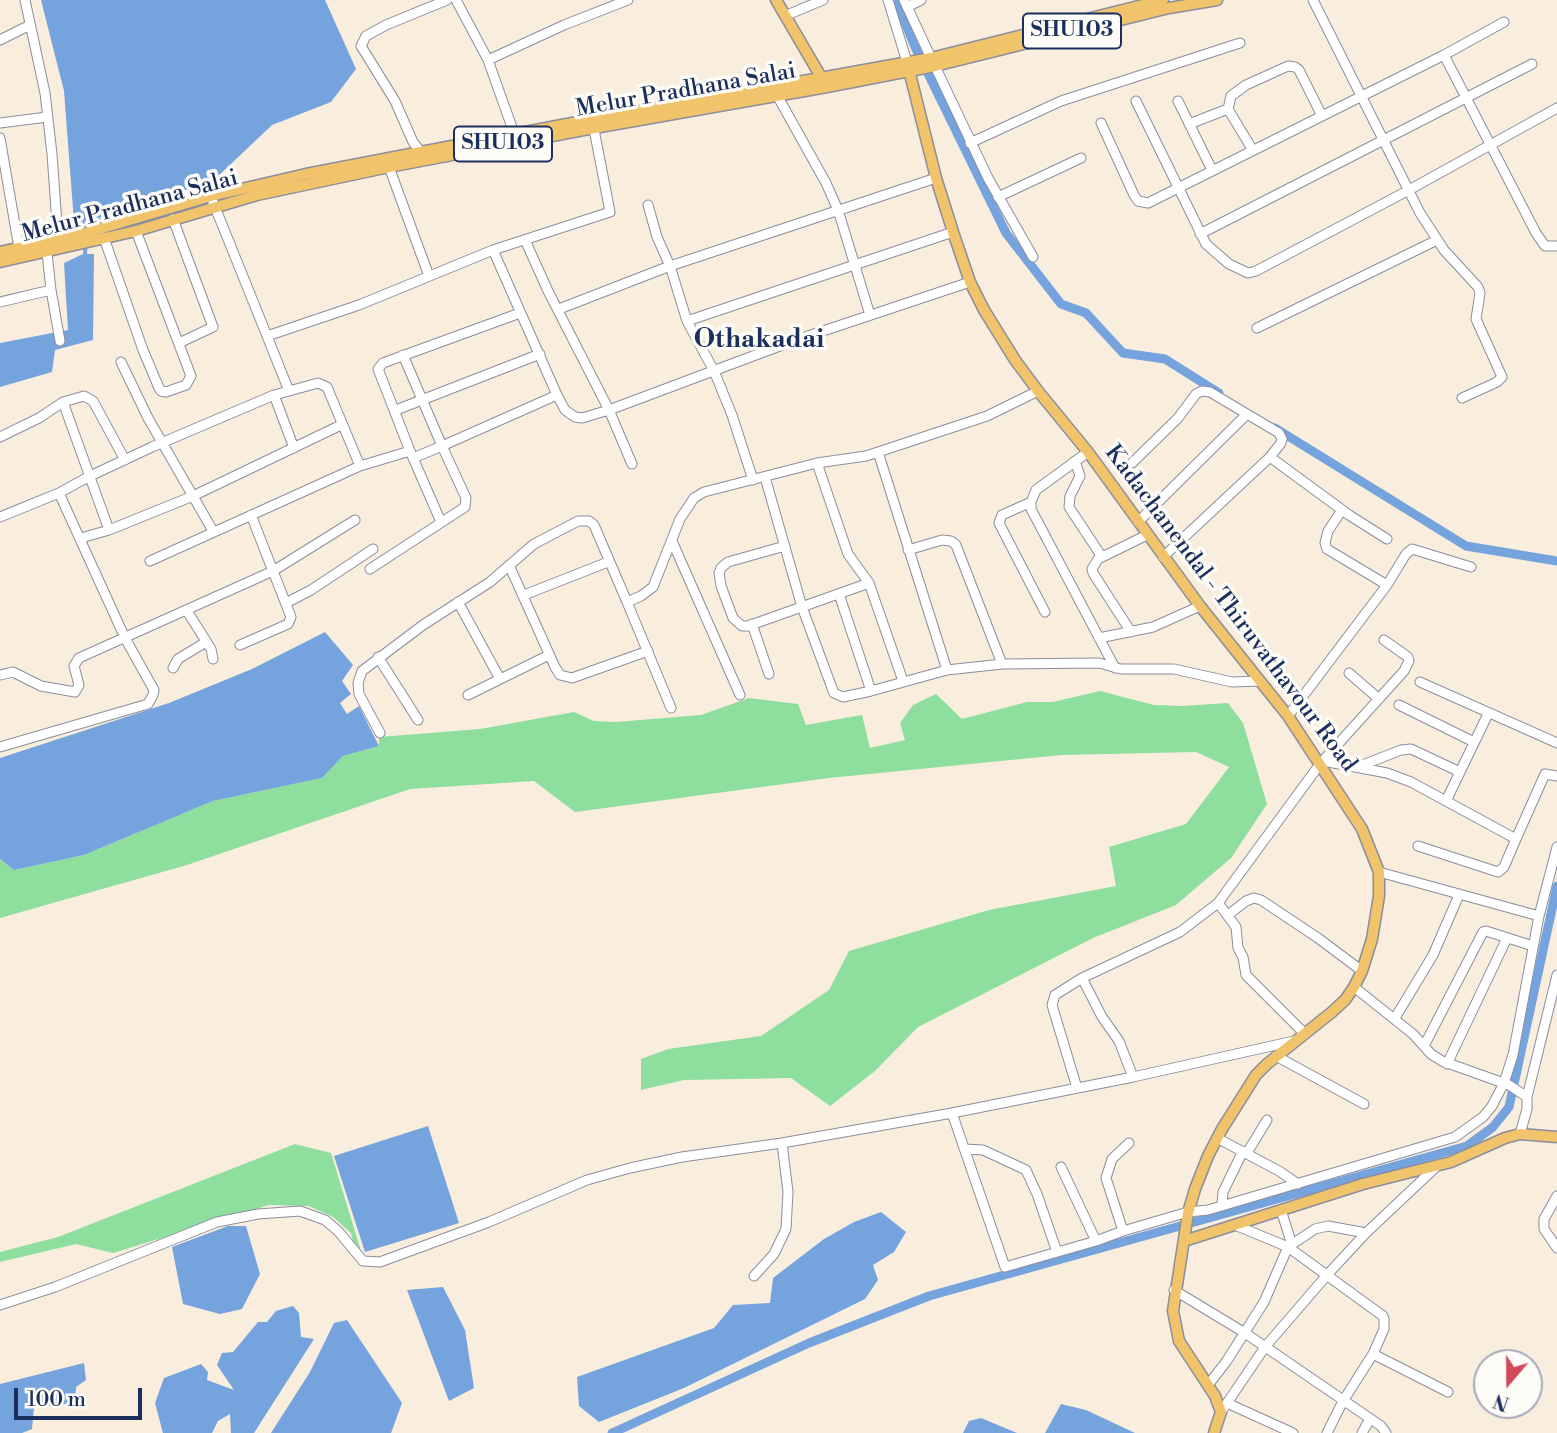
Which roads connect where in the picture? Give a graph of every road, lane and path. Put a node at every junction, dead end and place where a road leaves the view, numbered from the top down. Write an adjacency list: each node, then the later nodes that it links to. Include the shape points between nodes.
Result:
1 (25, 0): 16 (street)
2 (447, 0): 12 (street)
3 (456, 0): 20 (street)
4 (628, 0): 20 (street)
5 (776, 0): 14 (main road)
6 (823, 0): 14 (street)
7 (888, 0): 21 (street)
8 (921, 0): 13 (street)
9 (1217, 0): 11 (main road, Melur Pradhana Salai / SHU103)
10 (1313, 0): 24 (street)
11 (1166, 3): 21 (main road, Melur Pradhana Salai / SHU103)
12 (426, 4): 43 (street, via 366,36 362,46)
13 (906, 4): 21 (street)
14 (787, 15): 23 (main road)
15 (1504, 22): 19 (street)
16 (30, 24): 17 (street); 32 (street)
17 (0, 40)
18 (1241, 43): 40 (street, via 1061,101)
19 (1444, 55): 24 (street); 26 (street)
20 (488, 60): 37 (street)
21 (921, 64): 23 (main road, Melur Pradhana Salai / SHU103); 40 (street); 47 (main road, Kadachanendal - Thiruvathavour Road)
22 (1532, 64): 26 (street)
23 (824, 83): 25 (main road, Melur Pradhana Salai / SHU103); 34 (main road, Melur Pradhana Salai / SHU103)
24 (1360, 96): 31 (street); 39 (street)
25 (778, 97): 34 (main road, Melur Pradhana Salai / SHU103); 53 (street)
26 (1468, 99): 39 (street); 41 (street)
27 (1136, 101): 48 (street)
28 (1178, 101): 36 (street)
29 (1557, 108): 41 (street)
30 (1228, 109): 31 (street, via 1237,91 1292,66 1299,70); 36 (street); 42 (street)
31 (1322, 116): 42 (street)
32 (47, 117): 33 (street); 58 (street)
33 (0, 123)
34 (593, 123): 37 (main road, Melur Pradhana Salai / SHU103); 45 (main road, Melur Pradhana Salai / SHU103); 61 (street, via 610,212)
35 (1101, 123): 48 (street, via 1138,201 1148,202)
36 (1189, 124): 46 (street)
37 (514, 133): 43 (main road, Melur Pradhana Salai / SHU103)
38 (0, 138): 64 (street)
39 (1384, 141): 49 (street); 57 (street)
40 (970, 143): 50 (street)
41 (1490, 143): 49 (street); 63 (street, via 1541,243)
42 (1252, 149): 46 (street)
43 (420, 151): 51 (main road, Melur Pradhana Salai / SHU103, via 306,174)
44 (1081, 158): 50 (street)
45 (389, 167): 51 (main road, Melur Pradhana Salai / SHU103); 72 (street)
46 (1212, 170): 48 (street)
47 (936, 178): 53 (street); 56 (main road, Kadachanendal - Thiruvathavour Road)
48 (1178, 187): 57 (street)
49 (1409, 190): 57 (street, via 1248,273 1216,254); 62 (street)
50 (998, 197): 68 (street)
51 (213, 201): 54 (main road, Melur Pradhana Salai / SHU103); 59 (main road, Melur Pradhana Salai / SHU103); 81 (street)
52 (648, 205): 71 (street)
53 (838, 210): 70 (street); 71 (street)
54 (173, 219): 55 (main road, Melur Pradhana Salai / SHU103); 83 (street, via 213,327)
55 (136, 231): 60 (main road, Melur Pradhana Salai / SHU103); 83 (street)
56 (953, 232): 70 (street); 73 (main road, Kadachanendal - Thiruvathavour Road)
57 (1200, 234)
58 (58, 238): 59 (main road, Melur Pradhana Salai / SHU103); 64 (main road, Melur Pradhana Salai / SHU103)
59 (86, 238): 60 (main road, Melur Pradhana Salai / SHU103); 67 (main road, Melur Pradhana Salai / SHU103)
60 (104, 239): 83 (street, via 161,391 189,382)
61 (525, 240): 65 (street); 76 (street)
62 (1437, 240): 80 (street); 92 (street, via 1478,287 1478,328 1502,373 1497,382)
63 (1557, 246)
64 (19, 248): 66 (main road, Melur Pradhana Salai / SHU103)
65 (493, 250): 72 (street); 77 (street)
66 (0, 252)
67 (47, 253): 69 (main road, Melur Pradhana Salai / SHU103); 74 (street)
68 (1033, 257)
69 (0, 262)
70 (855, 264): 78 (street); 79 (street)
71 (670, 266): 76 (street); 79 (street)
72 (429, 276): 81 (street)
73 (970, 282): 78 (street); 89 (main road, Kadachanendal - Thiruvathavour Road, via 997,332)
74 (51, 290): 75 (street); 82 (street)
75 (0, 302)
76 (559, 309): 96 (street)
77 (520, 313): 84 (street); 85 (street)
78 (870, 315): 87 (street)
79 (687, 321): 87 (street)
80 (1258, 328)
81 (267, 336): 88 (street)
82 (60, 341)
83 (179, 343)
84 (540, 354): 91 (street); 93 (street)
85 (403, 355): 93 (street); 95 (street, via 378,369)
86 (121, 362): 100 (street)
87 (714, 370): 96 (street); 115 (street)
88 (289, 391): 90 (street); 98 (street, via 323,383)
89 (1038, 391): 103 (street, via 987,416); 104 (main road, Kadachanendal - Thiruvathavour Road)
90 (274, 395): 100 (street); 102 (street)
91 (557, 395): 96 (street, via 575,417); 101 (street)
92 (1462, 398)
93 (422, 399): 95 (street); 101 (street)
94 (63, 402): 99 (street); 107 (street, via 84,396 93,401); 113 (street)
95 (396, 410): 105 (street)
96 (609, 410): 111 (street)
97 (1247, 414): 106 (street, via 1281,435 1282,443); 110 (street, via 1202,391); 124 (street)
98 (341, 425): 102 (street); 112 (street)
99 (0, 436)
100 (162, 443): 107 (street); 117 (street)
101 (442, 446): 105 (street); 123 (street, via 466,503)
102 (294, 448): 117 (street)
103 (878, 452): 109 (street); 133 (street)
104 (1088, 453): 108 (street); 124 (main road, Kadachanendal - Thiruvathavour Road)
105 (411, 455): 112 (street); 123 (street)
106 (1270, 457): 119 (street); 135 (street)
107 (125, 460): 113 (street)
108 (1075, 461): 118 (street, via 1036,490); 134 (street, via 1080,476 1069,507)
109 (817, 463): 114 (street); 142 (street, via 848,554)
110 (1132, 463)
111 (632, 464)
112 (360, 466): 120 (street)
113 (90, 476): 116 (street); 125 (street)
114 (765, 477): 115 (street); 131 (street)
115 (753, 481): 130 (street, via 694,498)
116 (60, 493): 121 (street); 128 (street)
117 (193, 496): 125 (street); 126 (street)
118 (1031, 502): 152 (street, via 1002,515 999,523); 156 (street)
119 (1342, 510): 129 (street); 143 (street, via 1328,531 1327,549)
120 (251, 515): 126 (street); 141 (street)
121 (0, 517)
122 (355, 520): 141 (street)
123 (441, 522): 140 (street)
124 (1138, 522): 127 (main road, Kadachanendal - Thiruvathavour Road)
125 (109, 530): 128 (street)
126 (213, 531): 136 (street)
127 (1147, 535): 134 (street); 135 (main road, Kadachanendal - Thiruvathavour Road)
128 (82, 538): 155 (street)
129 (1387, 539)
130 (672, 541): 147 (street, via 653,587); 177 (street)
131 (785, 545): 150 (street); 153 (street, via 727,562 721,568 721,586 733,618 742,626)
132 (373, 549): 148 (street)
133 (908, 550): 164 (street, via 942,540 956,545); 167 (street)
134 (1102, 557): 154 (street, via 1094,563 1093,573)
135 (1163, 557): 149 (main road, Kadachanendal - Thiruvathavour Road)
136 (150, 561)
137 (608, 562): 138 (street, via 594,525 584,519 534,544); 145 (street); 147 (street)
138 (509, 565): 145 (street); 146 (street)
139 (1471, 567): 143 (street, via 1412,550)
140 (370, 569)
141 (273, 570): 148 (street); 151 (street)
142 (869, 583): 144 (street); 172 (street)
143 (1387, 585): 182 (street)
144 (839, 594): 150 (street); 175 (street)
145 (524, 595): 161 (street)
146 (458, 602): 162 (street); 171 (street)
147 (627, 602): 160 (street)
148 (286, 603): 159 (street, via 291,617 288,624)
149 (1200, 606): 154 (street); 173 (main road, Kadachanendal - Thiruvathavour Road)
150 (802, 607): 153 (street); 175 (street, via 834,693 843,697)
151 (187, 611): 155 (street); 158 (street)
152 (1045, 612)
153 (752, 624): 170 (street)
154 (1131, 632): 156 (street)
155 (125, 638): 169 (street, via 79,658 74,666 79,685 75,692 41,686 13,672); 187 (street, via 154,690 152,701)
156 (1099, 638): 166 (street)
157 (1384, 640): 178 (street, via 1409,661)
158 (206, 642): 163 (street); 165 (street, via 178,659)
159 (240, 645)
160 (648, 651): 161 (street, via 572,678 560,675); 180 (street)
161 (549, 655): 171 (street)
162 (378, 657): 183 (street); 184 (street, via 362,671 358,683 359,694)
163 (213, 659)
164 (1002, 664): 166 (street, via 1099,663); 167 (street)
165 (173, 668)
166 (1115, 668): 173 (street, via 1174,669 1233,682)
167 (947, 670): 172 (street)
168 (1349, 673): 178 (street)
169 (0, 674)
170 (769, 674)
171 (500, 679): 176 (street)
172 (904, 681): 175 (street)
173 (1260, 681): 182 (main road, Kadachanendal - Thiruvathavour Road)
174 (1420, 682): 181 (street)
175 (871, 691)
176 (468, 695)
177 (740, 695)
178 (1379, 699): 188 (street)
179 (1399, 705): 185 (street)
180 (671, 708)
181 (1488, 714): 185 (street); 186 (street)
182 (1288, 716): 188 (main road, Kadachanendal - Thiruvathavour Road)
183 (418, 720)
184 (380, 733)
185 (1475, 742): 190 (street)
186 (1557, 743)
187 (0, 747)
188 (1322, 763): 189 (street); 196 (main road, Kadachanendal - Thiruvathavour Road, via 1362,830); 198 (street)
189 (1359, 767): 190 (street, via 1411,750); 192 (street, via 1411,782)
190 (1460, 772): 192 (street)
191 (1557, 776): 193 (street, via 1545,774)
192 (1446, 801): 193 (street)
193 (1516, 839): 194 (street, via 1498,872)
194 (1419, 846)
195 (1557, 847): 200 (street)
196 (1379, 872): 197 (street); 203 (main road, Kadachanendal - Thiruvathavour Road, via 1372,939)
197 (1459, 895): 200 (street); 207 (street, via 1433,955)
198 (1219, 903): 199 (street); 205 (street, via 1180,932)
199 (1228, 915): 203 (street, via 1246,901 1261,900); 208 (street, via 1236,927 1246,975)
200 (1539, 916): 202 (street)
201 (1507, 938): 202 (street); 209 (street, via 1486,931 1480,935); 211 (street)
202 (1533, 946): 213 (street)
203 (1362, 971): 206 (main road, Kadachanendal - Thiruvathavour Road)
204 (1557, 975): 215 (street)
205 (1082, 978): 212 (street, via 1119,1041); 214 (street, via 1052,1000)
206 (1354, 987): 207 (street); 208 (main road, Kadachanendal - Thiruvathavour Road)
207 (1395, 1018): 209 (street)
208 (1300, 1037): 210 (main road, Kadachanendal - Thiruvathavour Road); 212 (street)
209 (1424, 1045): 211 (street)
210 (1276, 1056): 216 (street); 221 (main road, Kadachanendal - Thiruvathavour Road, via 1249,1084)
211 (1447, 1064): 213 (street)
212 (1133, 1077): 214 (street)
213 (1506, 1084): 215 (street); 228 (street, via 1483,1117 1455,1137)
214 (1077, 1088): 217 (street)
215 (1526, 1097): 219 (street)
216 (1364, 1104)
217 (952, 1113): 222 (street); 224 (street)
218 (1267, 1120): 225 (street)
219 (1520, 1134): 220 (main road); 226 (main road)
220 (1557, 1137)
221 (1217, 1138): 225 (street); 233 (main road, Kadachanendal - Thiruvathavour Road)
222 (782, 1143): 244 (street, via 788,1192 786,1229 774,1254); 246 (street, via 682,1157 587,1180 380,1262 363,1261 325,1220 300,1211 217,1222)
223 (1129, 1143): 236 (street, via 1112,1159 1106,1178)
224 (965, 1149): 242 (street, via 983,1150 1026,1170); 242 (street, via 1005,1267)
225 (1245, 1152): 228 (street); 230 (street, via 1223,1192)
226 (1439, 1165): 231 (main road); 237 (street)
227 (1061, 1167): 239 (street)
228 (1298, 1184): 230 (street)
229 (1557, 1196): 232 (street)
230 (1222, 1206): 233 (street)
231 (1281, 1210): 235 (main road); 240 (street)
232 (1547, 1212): 234 (street); 241 (street, via 1544,1229)
233 (1188, 1213): 236 (street); 238 (main road, Kadachanendal - Thiruvathavour Road)
234 (1557, 1218)
235 (1235, 1225): 238 (main road); 240 (street)
236 (1123, 1231): 239 (street)
237 (1366, 1233): 240 (street, via 1328,1226); 243 (street)
238 (1185, 1236): 245 (main road, Kadachanendal - Thiruvathavour Road)
239 (1096, 1241): 242 (street)
240 (1290, 1246): 243 (street); 247 (street)
241 (1557, 1248)
242 (1057, 1252)
243 (1327, 1275): 248 (street); 249 (street, via 1382,1315 1384,1329)
244 (754, 1276)
245 (1174, 1290): 247 (street); 250 (main road, Kadachanendal - Thiruvathavour Road, via 1172,1311 1179,1341)
246 (0, 1306)
247 (1245, 1333): 248 (street); 250 (street)
248 (1265, 1348): 252 (street); 253 (street)
249 (1373, 1354): 251 (street); 252 (street)
250 (1208, 1385): 253 (main road, Kadachanendal - Thiruvathavour Road)
251 (1448, 1392)
252 (1343, 1401): 254 (street); 257 (street)
253 (1224, 1408): 255 (main road); 256 (street)
254 (1370, 1419): 258 (street); 259 (street)
255 (1214, 1433)
256 (1293, 1433)
257 (1327, 1433)
258 (1362, 1433)
259 (1385, 1433)

